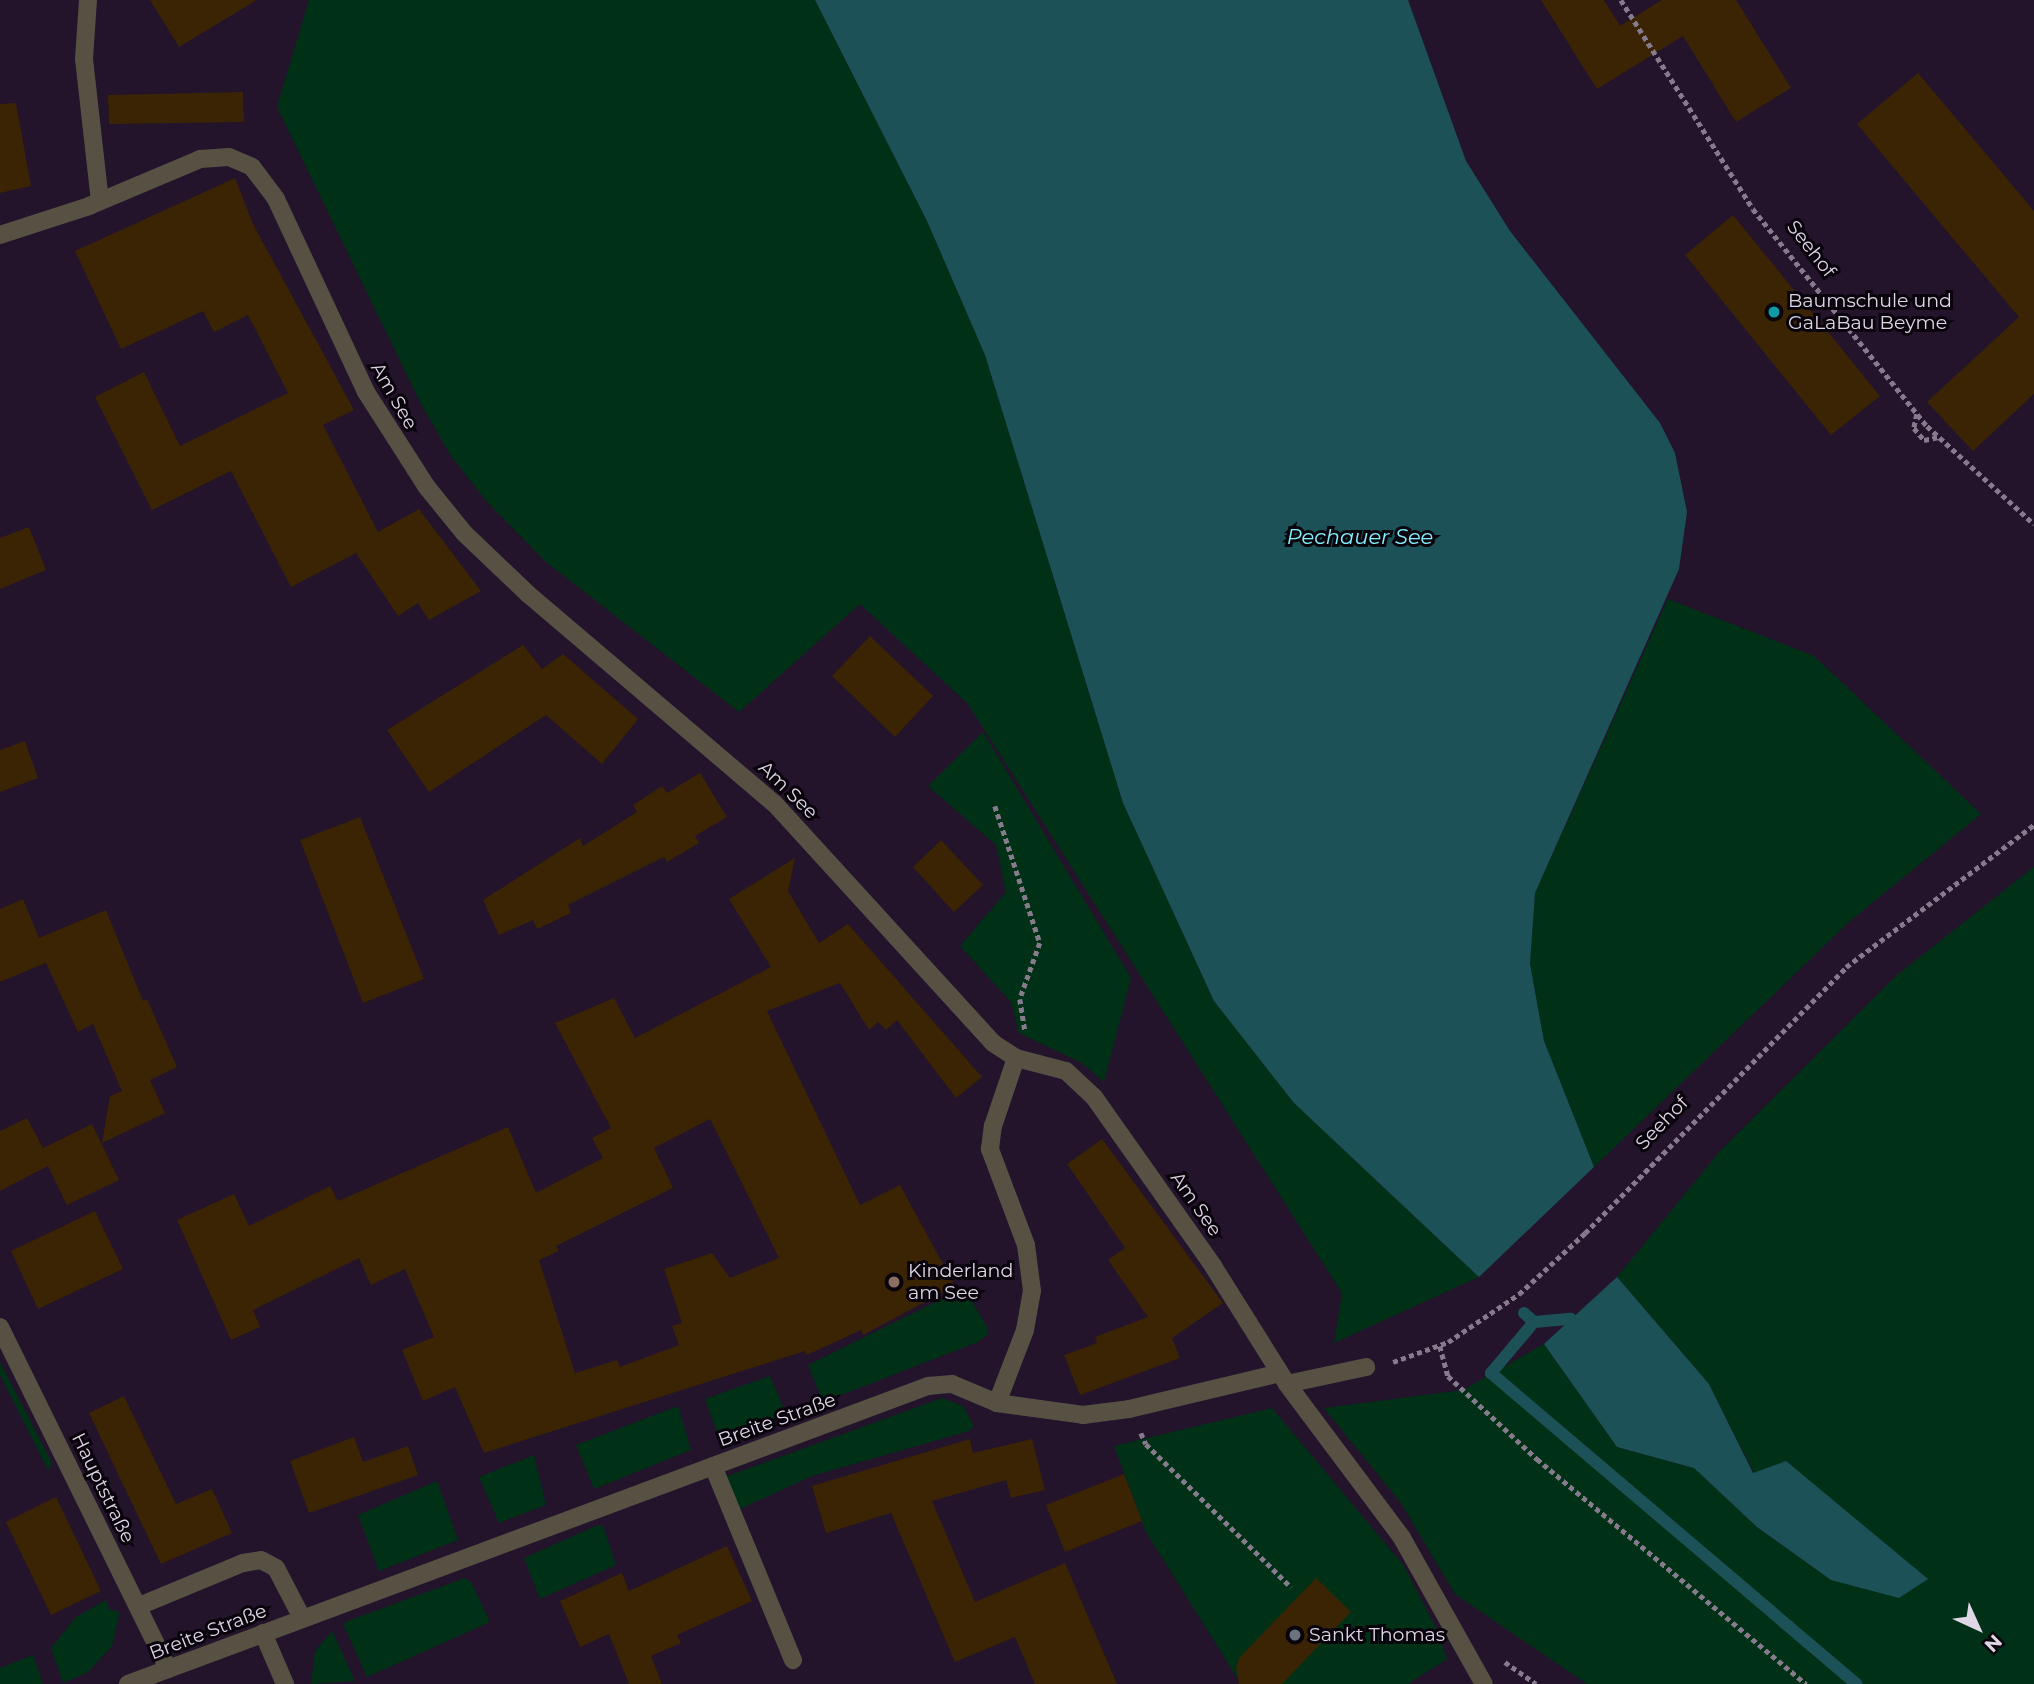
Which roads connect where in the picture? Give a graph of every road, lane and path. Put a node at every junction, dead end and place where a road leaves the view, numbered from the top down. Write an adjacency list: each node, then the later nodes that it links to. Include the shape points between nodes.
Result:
1 (88, 0): 3 (street, via 84,60)
2 (1621, 0): 5 (path, Seehof, via 1753,209)
3 (100, 201): 4 (street, Am See); 10 (street, Am See, via 200,159 229,157 251,167 276,199 366,392 412,467 464,533 528,594 774,803 985,1035)
4 (0, 234)
5 (1917, 414): 6 (path, Seehof); 6 (path, via 1913,428 1924,440)
6 (1940, 437): 7 (path, Seehof)
7 (2034, 524)
8 (995, 806): 10 (path, via 1040,943 1021,991 1026,1034)
9 (2034, 825): 12 (path, Seehof, via 1846,968 1536,1279)
10 (1016, 1058): 14 (street, Am See, via 1066,1071 1094,1097 1213,1266); 15 (street, via 990,1149 1026,1245 1031,1291 1025,1330)
11 (0, 1327): 19 (street, Hauptstraße)
12 (1440, 1346): 13 (path, Seehof); 27 (path, via 1448,1376 1537,1460)
13 (1366, 1367): 14 (street)
14 (1284, 1378): 16 (street, Breite Straße); 26 (street, Am See, via 1383,1510)
15 (997, 1403): 16 (street, Breite Straße, via 1063,1414); 17 (street, Breite Straße, via 958,1386 935,1384)
16 (1129, 1409): 18 (path, via 1146,1444)
17 (713, 1466): 20 (street, Breite Straße); 22 (street)
18 (1291, 1587)
19 (139, 1606): 20 (street, Breite Straße, via 243,1563 261,1560 276,1568); 23 (street, Hauptstraße)
20 (302, 1618): 21 (street, Breite Straße)
21 (263, 1633): 23 (street, Breite Straße); 25 (street)
22 (793, 1660)
23 (168, 1669): 24 (street, Breite Straße)
24 (128, 1684)
25 (285, 1684)
26 (1484, 1684)
27 (1806, 1684)

